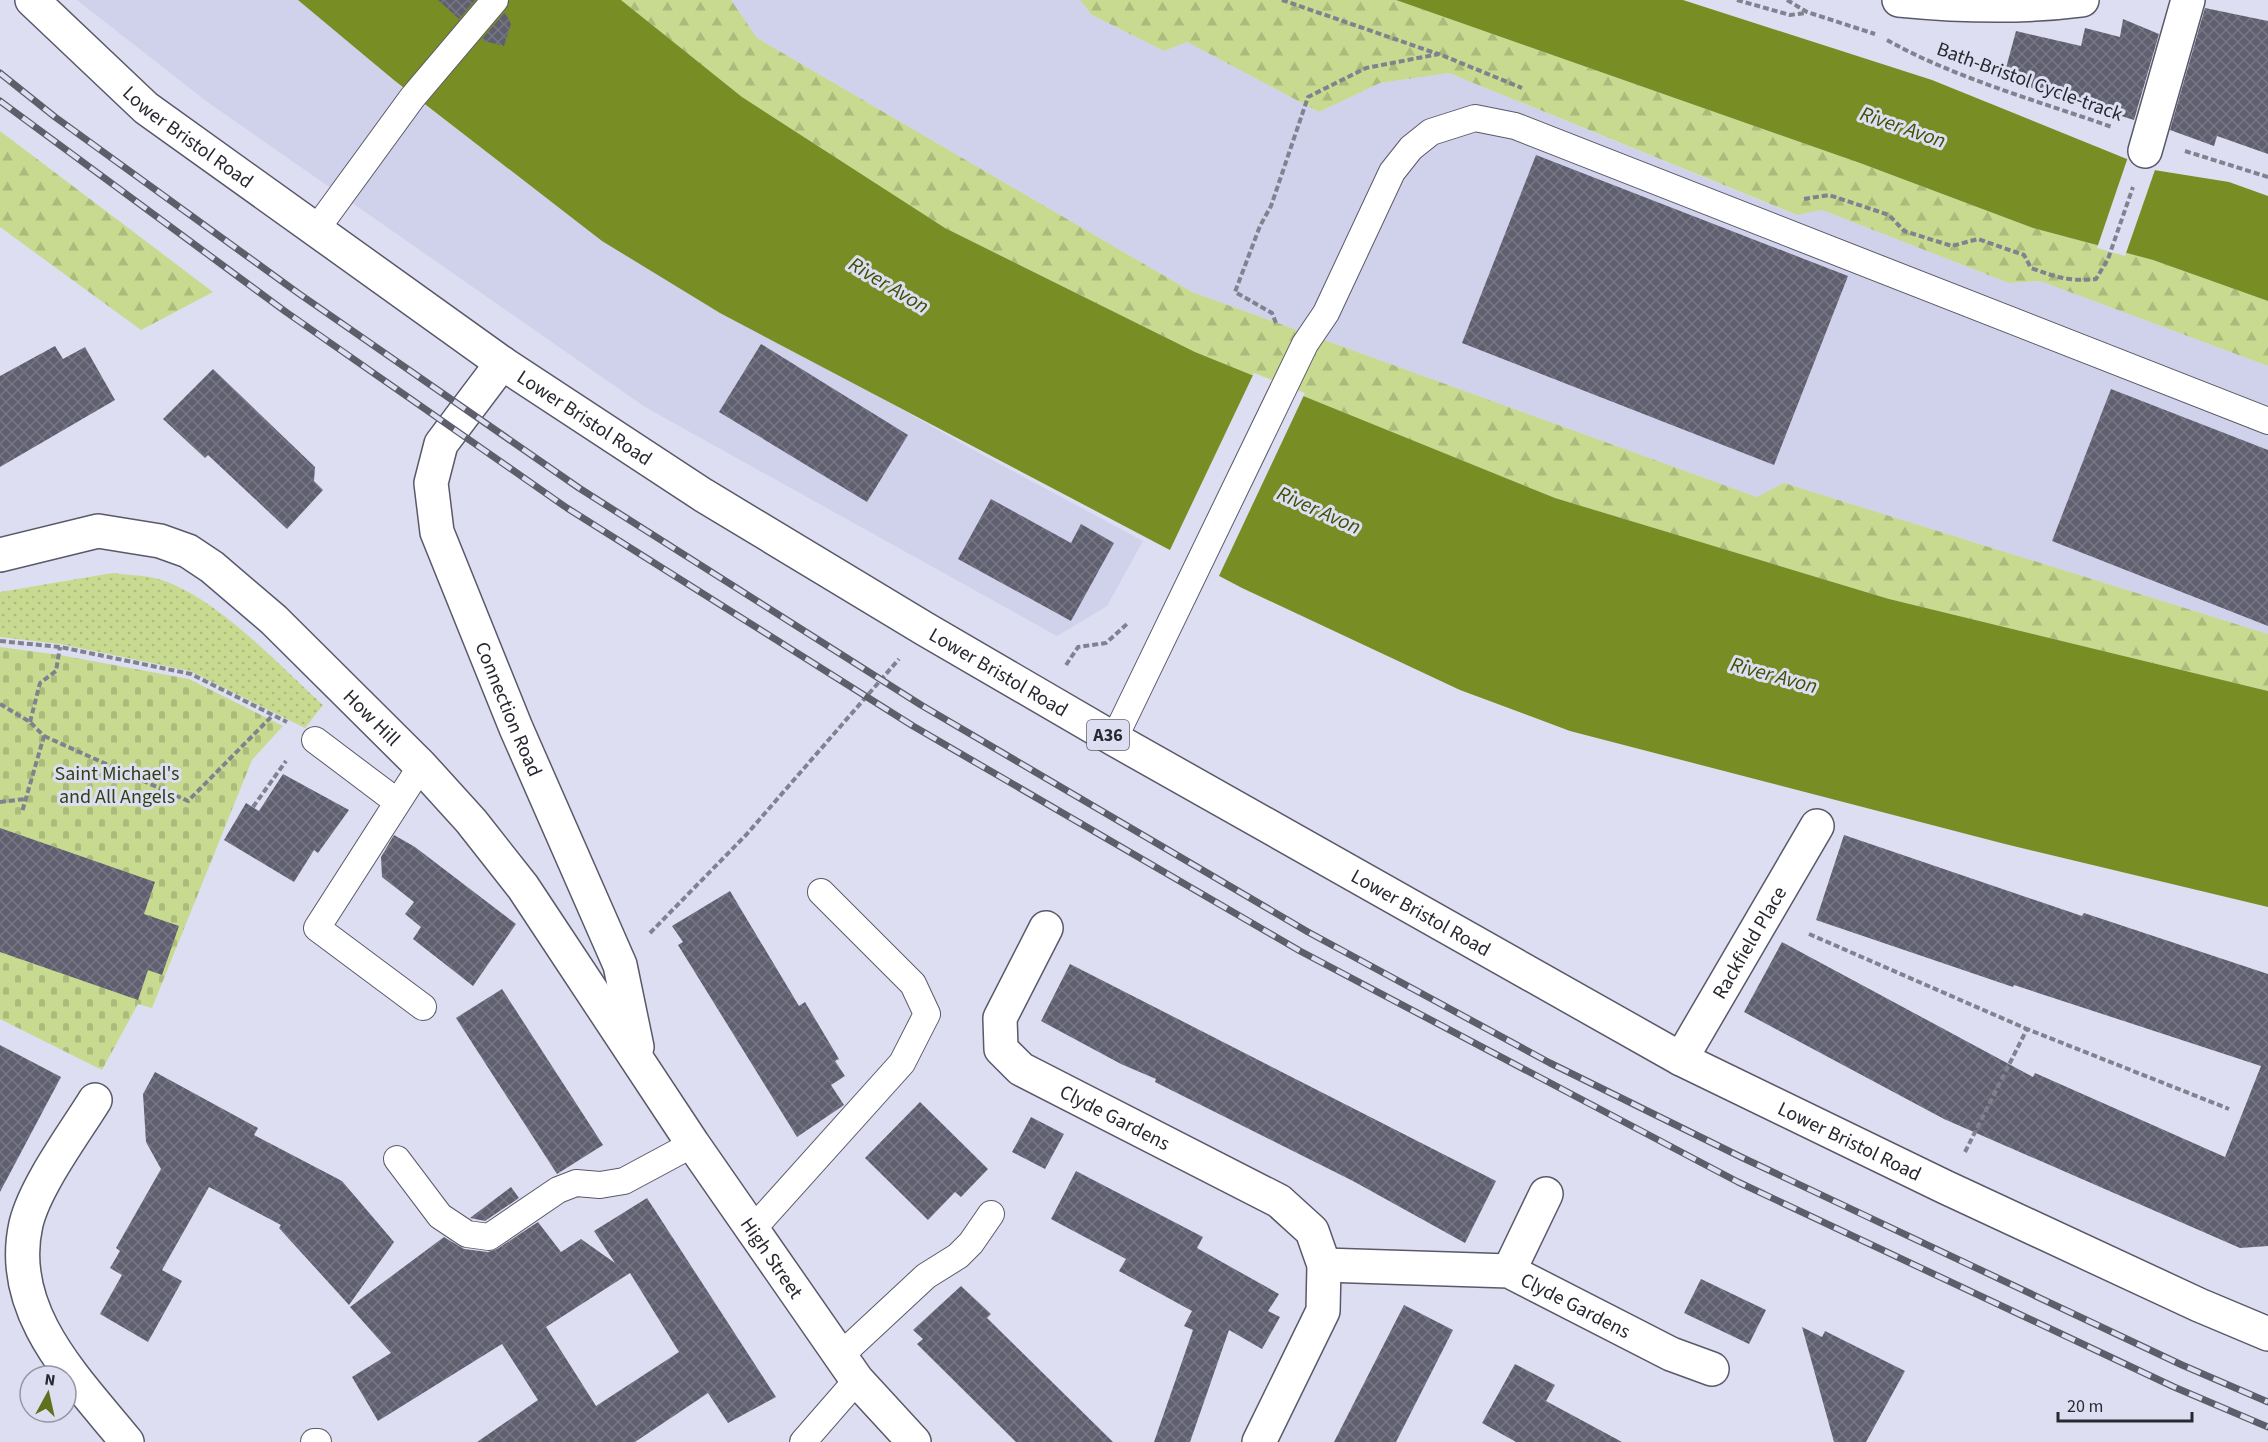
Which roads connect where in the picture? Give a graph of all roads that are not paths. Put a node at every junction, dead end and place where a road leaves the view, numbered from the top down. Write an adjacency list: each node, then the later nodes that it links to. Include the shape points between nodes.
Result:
1 (32, 0): 8 (main road, Lower Bristol Road / A36, via 146,108)
2 (495, 0): 8 (lane, via 399,116)
3 (1899, 0): 6 (main road)
4 (2082, 0): 6 (main road, via 2040,5)
5 (2188, 0): 7 (main road)
6 (1966, 3)
7 (2147, 146)
8 (315, 231): 9 (main road, Lower Bristol Road / A36)
9 (502, 363): 12 (main road, Lower Bristol Road / A36, via 703,495); 21 (main road, Connection Road, via 441,444 431,483 437,531 516,728 620,965)
10 (2268, 421): 12 (lane, via 1515,126 1475,118 1431,132 1411,148 1392,172)
11 (0, 555): 14 (main road, How Hill, via 98,531 160,541 188,551 274,620)
12 (1114, 739): 20 (main road, Lower Bristol Road / A36)
13 (315, 740): 15 (lane)
14 (421, 766): 15 (lane); 21 (main road, How Hill, via 523,887)
15 (396, 801): 19 (lane, via 317,928)
16 (1817, 826): 20 (main road, Rackfield Place)
17 (821, 892): 27 (lane, via 913,984 927,1014 902,1063)
18 (1046, 928): 29 (main road, Clyde Gardens, via 1000,1018 1001,1049 1021,1069 1280,1201 1312,1231)
19 (423, 1007)
20 (1681, 1059): 31 (main road, Lower Bristol Road / A36, via 2199,1305)
21 (641, 1066): 23 (main road, High Street)
22 (95, 1100): 28 (main road, via 44,1183)
23 (693, 1144): 24 (lane, via 624,1181 576,1183 558,1190 489,1237 467,1234 440,1216); 27 (main road, High Street)
24 (397, 1159)
25 (1546, 1194): 30 (main road)
26 (991, 1214): 32 (lane, via 958,1256 926,1276)
27 (752, 1230): 32 (main road, High Street)
28 (11, 1251): 34 (main road, via 52,1348)
29 (1324, 1265): 30 (main road, Clyde Gardens); 37 (main road, Clyde Gardens, via 1323,1311)
30 (1509, 1270): 33 (main road, Clyde Gardens, via 1671,1354)
31 (2268, 1334)
32 (849, 1368): 35 (lane); 36 (main road, High Street)
33 (1712, 1369)
34 (127, 1442)
35 (803, 1442)
36 (914, 1442)
37 (1259, 1442)

